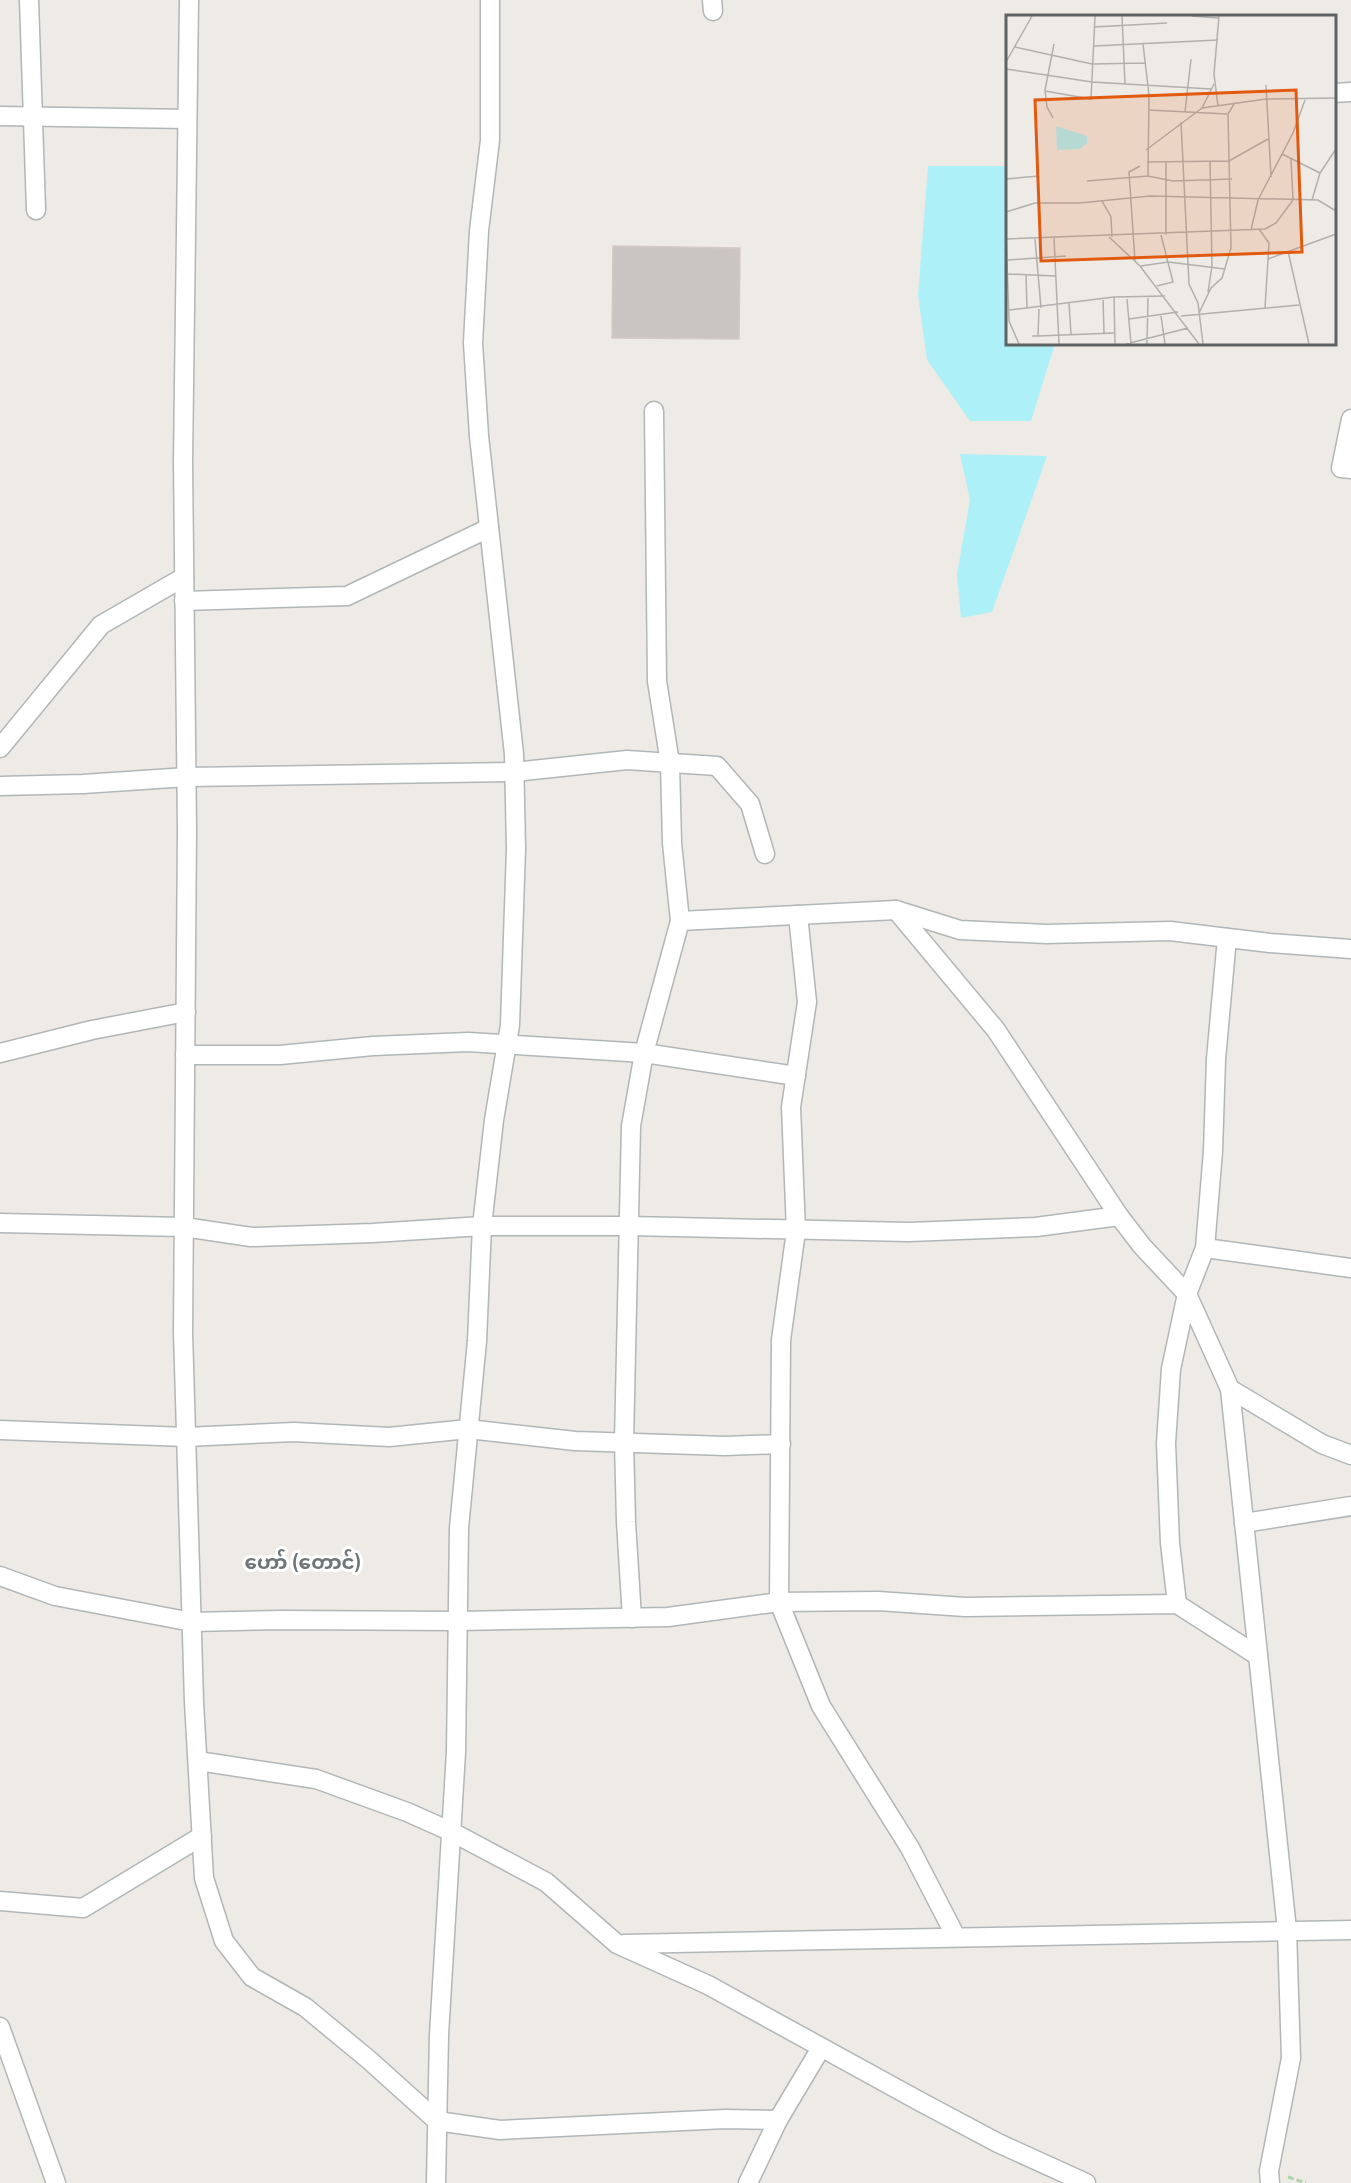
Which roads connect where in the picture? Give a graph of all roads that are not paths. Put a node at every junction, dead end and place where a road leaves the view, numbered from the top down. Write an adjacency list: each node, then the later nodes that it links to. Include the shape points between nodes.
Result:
1 (29, 0): 7 (street)
2 (189, 0): 8 (street)
3 (490, 0): 13 (street, via 490,141 479,231 473,343)
4 (1351, 92): 5 (street)
5 (1336, 93)
6 (0, 116): 7 (street)
7 (33, 116): 8 (street); 9 (street)
8 (187, 119): 14 (street)
9 (36, 210)
10 (654, 411): 17 (street, via 657,681)
11 (1351, 419): 12 (street, via 1341,468)
12 (1351, 469)
13 (489, 528): 15 (street, via 348,596); 18 (street)
14 (184, 576): 15 (street); 16 (street, via 101,625)
15 (184, 601): 19 (street)
16 (0, 748)
17 (670, 763): 18 (street, via 627,760); 21 (street, via 717,766 750,804); 24 (street, via 672,843)
18 (514, 772): 19 (street); 28 (street, via 515,884)
19 (187, 777): 20 (street); 27 (street)
20 (0, 786)
21 (765, 854)
22 (896, 910): 23 (street); 25 (street, via 960,930 1046,934 1170,931); 33 (street, via 996,1030)
23 (798, 915): 24 (street); 32 (street, via 807,1002)
24 (680, 921): 30 (street)
25 (1227, 938): 26 (street); 39 (street)
26 (1351, 949)
27 (186, 1012): 29 (street); 31 (street)
28 (507, 1043): 30 (street); 31 (street); 37 (street)
29 (0, 1053)
30 (644, 1053): 32 (street); 35 (street, via 631,1126)
31 (185, 1055): 36 (street)
32 (796, 1076): 38 (street, via 791,1107)
33 (1119, 1216): 38 (street, via 1036,1227 909,1232); 41 (street)
34 (0, 1224): 36 (street)
35 (630, 1226): 37 (street); 38 (street); 46 (street)
36 (184, 1227): 37 (street, via 251,1237); 45 (street)
37 (482, 1227): 43 (street)
38 (796, 1230): 47 (street, via 781,1340)
39 (1205, 1248): 40 (street); 41 (street)
40 (1351, 1268)
41 (1187, 1294): 42 (street); 53 (street, via 1171,1369 1166,1443)
42 (1230, 1389): 48 (street, via 1322,1444); 50 (street)
43 (468, 1429): 45 (street, via 389,1437 294,1432); 46 (street, via 575,1441); 55 (street, via 459,1528)
44 (0, 1430): 45 (street)
45 (186, 1437): 56 (street)
46 (624, 1442): 47 (street); 54 (street)
47 (781, 1444): 52 (street)
48 (1351, 1455)
49 (1351, 1506): 50 (street)
50 (1244, 1523): 57 (street)
51 (0, 1576): 56 (street, via 55,1596)
52 (779, 1602): 53 (street, via 878,1600 965,1607); 54 (street); 64 (street, via 821,1706 910,1848)
53 (1177, 1604): 57 (street)
54 (632, 1618): 55 (street)
55 (458, 1621): 56 (street); 59 (street)
56 (192, 1622): 58 (street)
57 (1258, 1656): 62 (street)
58 (198, 1761): 59 (street, via 316,1779); 60 (street)
59 (452, 1832): 65 (street, via 546,1882); 70 (street)
60 (202, 1836): 61 (street, via 83,1908); 70 (street, via 204,1878 224,1941 252,1977 305,2007)
61 (0, 1900)
62 (1287, 1930): 63 (street); 64 (street); 75 (street, via 1290,2058)
63 (1351, 1930)
64 (956, 1937): 65 (street)
65 (617, 1944): 67 (street, via 708,1985)
66 (0, 2027): 68 (street)
67 (821, 2048): 69 (street); 74 (street, via 998,2143)
68 (7, 2065): 71 (street)
69 (778, 2120): 70 (street, via 500,2130); 73 (street)
70 (437, 2121): 72 (street)
71 (56, 2183)
72 (436, 2183)
73 (748, 2183)
74 (1086, 2183)
75 (1270, 2183)

